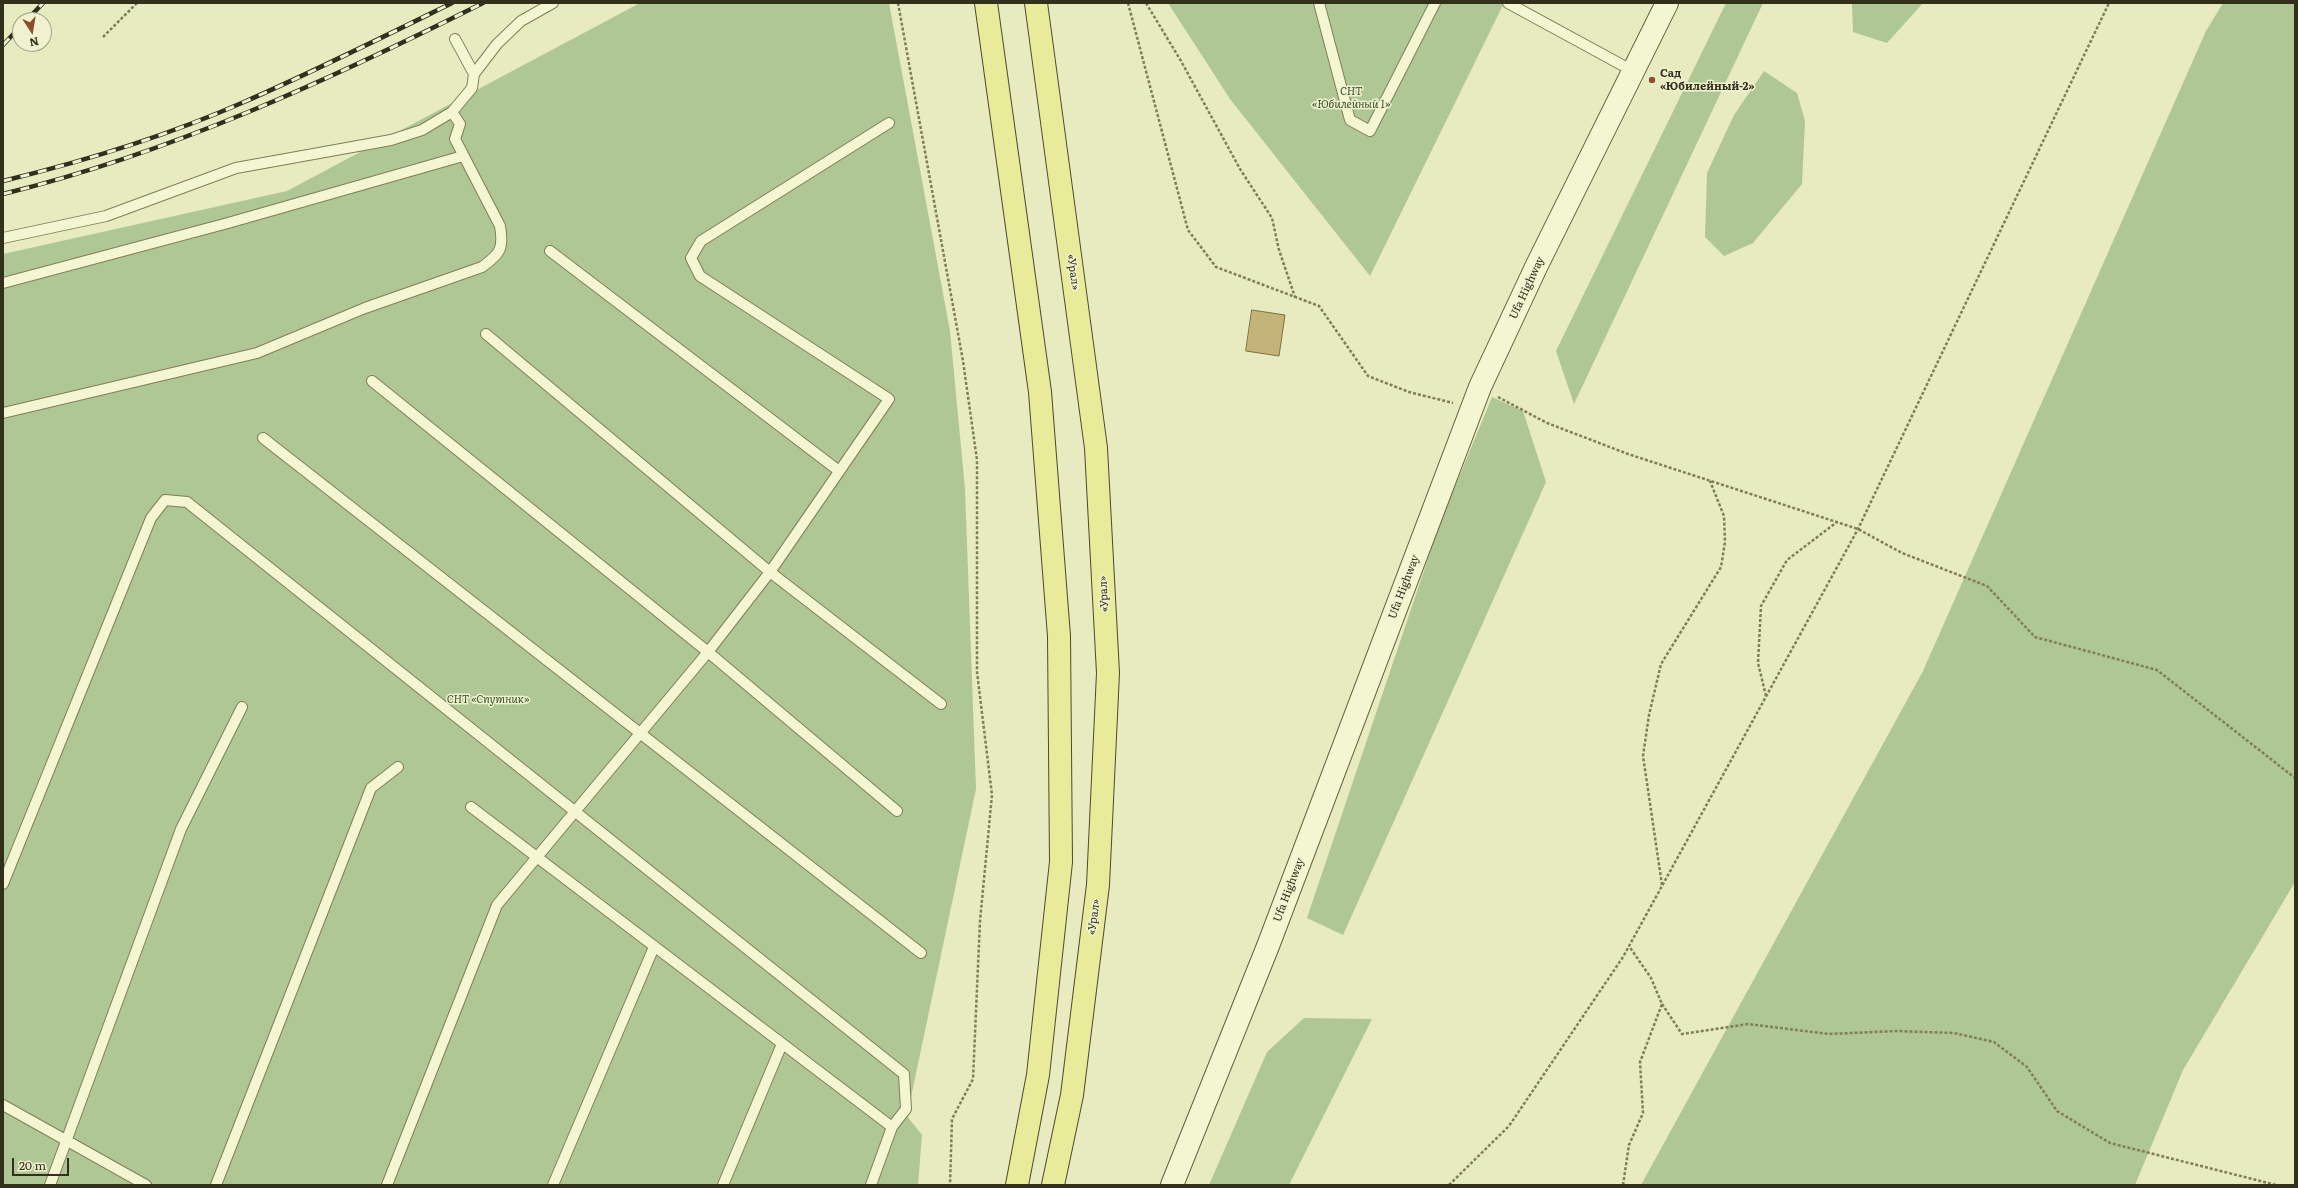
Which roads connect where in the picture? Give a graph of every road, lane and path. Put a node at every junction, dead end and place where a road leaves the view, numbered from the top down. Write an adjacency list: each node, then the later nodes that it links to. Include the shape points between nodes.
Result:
1 (138, 3): 13 (path)
2 (553, 3): 16 (lane, via 521,21 497,44)
3 (898, 3): 63 (path, via 963,361 977,460 977,672 992,795 980,921 973,1079 952,1119)
4 (986, 3): 64 (main road, via 1040,392 1059,636 1061,862 1038,1075)
5 (1036, 3): 65 (main road, «Урал», via 1096,448 1108,673 1098,885 1072,1095)
6 (1128, 3): 23 (path, via 1188,230 1216,267)
7 (1146, 3): 23 (path, via 1181,61 1240,170 1272,218 1279,250)
8 (1319, 3): 9 (lane, via 1350,120 1370,131)
9 (1435, 3)
10 (1508, 3): 15 (lane)
11 (1667, 3): 15 (main road, Ufa Highway)
12 (2109, 3): 33 (path)
13 (103, 37)
14 (455, 39): 16 (lane)
15 (1633, 71): 26 (main road, Ufa Highway)
16 (474, 74): 17 (lane, via 472,88)
17 (452, 112): 19 (lane, via 460,124 455,139); 20 (lane, via 422,130 391,140 236,168 106,216)
18 (889, 123): 30 (lane, via 701,241 691,258 700,276 889,399)
19 (463, 156): 22 (lane); 28 (lane, via 500,226 503,240 498,255 482,267 365,308 256,353)
20 (3, 238)
21 (550, 251): 30 (lane)
22 (3, 283)
23 (1295, 298): 27 (path, via 1318,306 1368,376 1409,392)
24 (486, 334): 34 (lane)
25 (372, 382): 35 (lane)
26 (1480, 387): 27 (main road, Ufa Highway); 31 (path, via 1547,423 1628,454)
27 (1471, 407): 66 (main road, Ufa Highway, via 1268,946)
28 (3, 413)
29 (263, 438): 39 (lane)
30 (839, 471): 34 (lane)
31 (1710, 480): 32 (path); 47 (path, via 1724,516 1725,542 1721,567 1661,664 1643,756)
32 (1837, 522): 33 (path); 36 (path, via 1787,560 1761,606 1758,663)
33 (1858, 529): 36 (path); 41 (path, via 1902,553 1987,586 2035,637 2157,670)
34 (770, 572): 35 (lane); 37 (lane)
35 (708, 652): 39 (lane); 44 (lane)
36 (1766, 696): 47 (path)
37 (941, 704)
38 (242, 707): 55 (lane, via 181,829)
39 (640, 733): 43 (lane); 50 (lane)
40 (398, 767): 58 (lane, via 371,788)
41 (2295, 778)
42 (471, 808): 45 (lane)
43 (576, 810): 45 (lane); 46 (lane, via 186,502 165,500 151,518); 54 (lane, via 904,1074 906,1109)
44 (898, 811)
45 (537, 859): 49 (lane); 59 (lane, via 497,906)
46 (3, 884)
47 (1662, 885): 48 (path)
48 (1628, 946): 51 (path, via 1651,978); 67 (path, via 1509,1126)
49 (654, 947): 52 (lane); 60 (lane)
50 (921, 953)
51 (1662, 1004): 68 (path, via 1640,1062 1643,1113 1629,1145); 69 (path, via 1682,1034 1748,1024 1829,1034 1896,1031 1954,1033 1994,1042 2026,1067 2057,1111 2110,1143)
52 (782, 1044): 54 (lane); 61 (lane)
53 (3, 1105): 55 (lane)
54 (892, 1127): 62 (lane)
55 (67, 1141): 56 (lane); 57 (lane)
56 (50, 1185)
57 (146, 1185)
58 (216, 1185)
59 (387, 1185)
60 (553, 1185)
61 (723, 1185)
62 (871, 1185)
63 (950, 1185)
64 (1017, 1185)
65 (1053, 1185)
66 (1172, 1185)
67 (1449, 1185)
68 (1623, 1185)
69 (2276, 1185)

